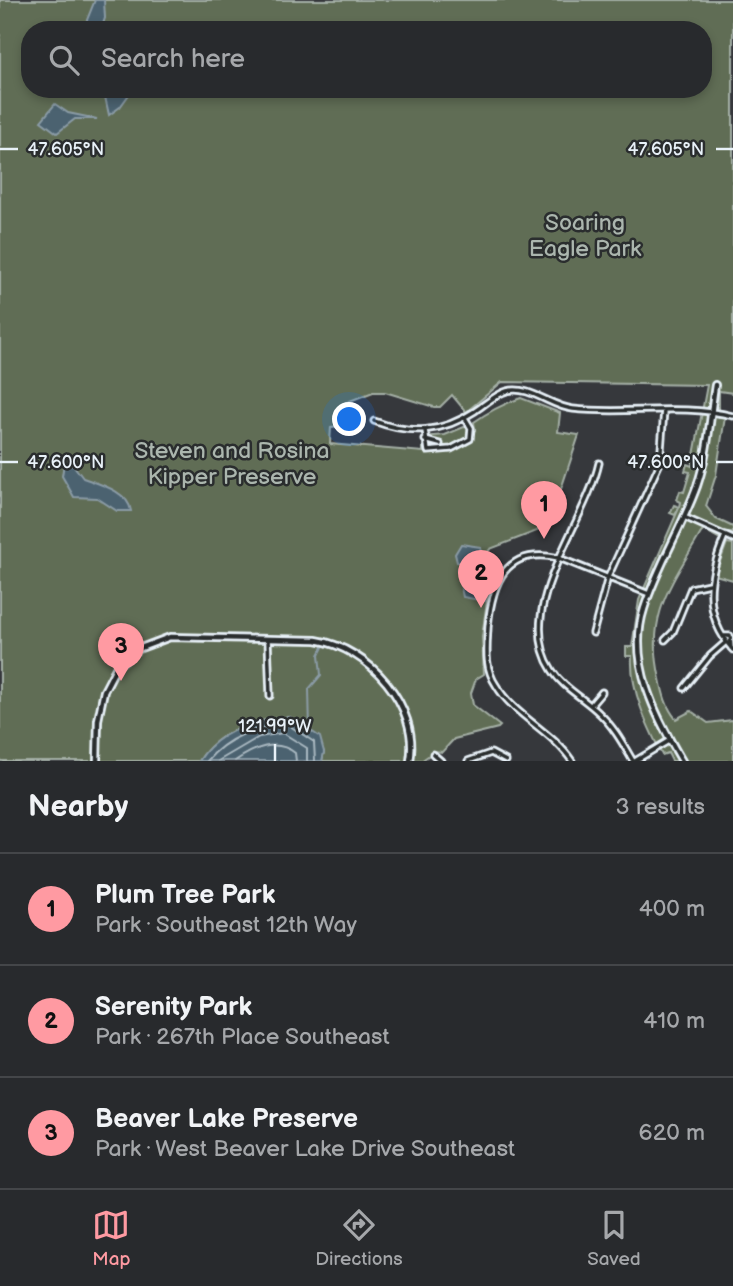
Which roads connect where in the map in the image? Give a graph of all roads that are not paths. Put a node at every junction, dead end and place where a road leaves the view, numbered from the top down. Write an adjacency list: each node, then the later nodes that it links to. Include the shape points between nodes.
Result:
1 (715, 385): 3 (street)
2 (664, 410): 3 (street); 5 (street, via 574,410 526,392 506,391); 15 (street, via 663,451 657,471)
3 (711, 412): 4 (street); 11 (street, via 701,472)
4 (733, 416)
5 (465, 418): 7 (street, via 451,426); 8 (street, via 471,428 466,443 430,452)
6 (374, 421): 7 (street)
7 (425, 430): 8 (street)
8 (425, 440): 9 (street)
9 (440, 444)
10 (599, 463): 14 (street)
11 (684, 517): 12 (street); 17 (street)
12 (725, 536): 13 (street); 16 (street)
13 (733, 539)
14 (559, 558): 15 (street); 27 (street, via 541,621 541,645 554,673); 35 (street, via 528,556 506,569 494,586 486,650 488,669 501,693)
15 (608, 577): 17 (street); 18 (street)
16 (710, 584): 19 (street, via 712,611); 21 (street, via 691,588 673,632)
17 (649, 594): 28 (street, via 640,630 641,659 656,715)
18 (593, 633)
19 (722, 636): 22 (street); 23 (street, via 730,636)
20 (268, 638): 26 (street); 30 (street, via 165,638 138,649 117,666 104,691); 31 (street, via 326,642 364,660 405,713 412,734)
21 (665, 640)
22 (726, 642): 23 (street); 24 (street)
23 (732, 649)
24 (684, 688)
25 (602, 692): 27 (street)
26 (270, 696)
27 (591, 705): 36 (street)
28 (670, 740): 36 (street); 37 (street)
29 (433, 754): 32 (street)
30 (97, 761)
31 (410, 761)
32 (441, 761)
33 (468, 761): 34 (street, via 491,754)
34 (506, 761)
35 (572, 761)
36 (634, 761)
37 (682, 761)

